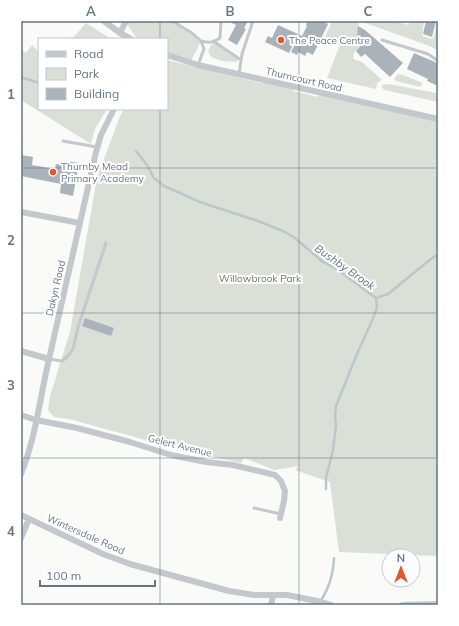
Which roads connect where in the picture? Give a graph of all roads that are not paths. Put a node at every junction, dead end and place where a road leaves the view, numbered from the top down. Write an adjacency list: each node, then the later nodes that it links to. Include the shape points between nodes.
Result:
1 (104, 21): 6 (street)
2 (126, 21): 6 (street)
3 (172, 21): 8 (lane)
4 (221, 21): 10 (lane, via 220,38)
5 (253, 21): 12 (lane)
6 (120, 33): 7 (street)
7 (129, 38)
8 (201, 40): 10 (lane, via 209,43); 14 (lane, via 204,49)
9 (382, 40): 13 (lane, via 428,54)
10 (213, 41): 12 (lane)
11 (168, 55): 14 (street, Thurncourt Road)
12 (241, 60): 15 (lane)
13 (438, 61)
14 (198, 64): 15 (street, Thurncourt Road)
15 (239, 74): 17 (street, Thurncourt Road)
16 (113, 110): 19 (street, Dakyn Road)
17 (438, 119)
18 (63, 141): 19 (lane)
19 (97, 147): 21 (street, Dakyn Road)
20 (21, 212): 21 (street)
21 (80, 223): 24 (street, Dakyn Road)
22 (106, 243): 24 (lane, via 73,349 62,361)
23 (21, 351): 24 (street)
24 (49, 359): 26 (street, Dakyn Road)
25 (21, 415): 26 (street, Gelert Avenue)
26 (36, 420): 27 (street, Dakyn Road); 30 (street, Gelert Avenue, via 85,430 171,455 275,475 285,491)
27 (21, 474)
28 (254, 508): 30 (lane)
29 (21, 515): 31 (street, Wintersdale Road)
30 (281, 516)
31 (29, 519): 32 (street); 33 (street, Wintersdale Road, via 130,564 229,591)
32 (21, 538)
33 (273, 595): 35 (street); 36 (street, Wintersdale Road, via 287,595)
34 (434, 604): 37 (street)
35 (272, 605)
36 (331, 605)
37 (403, 605)

